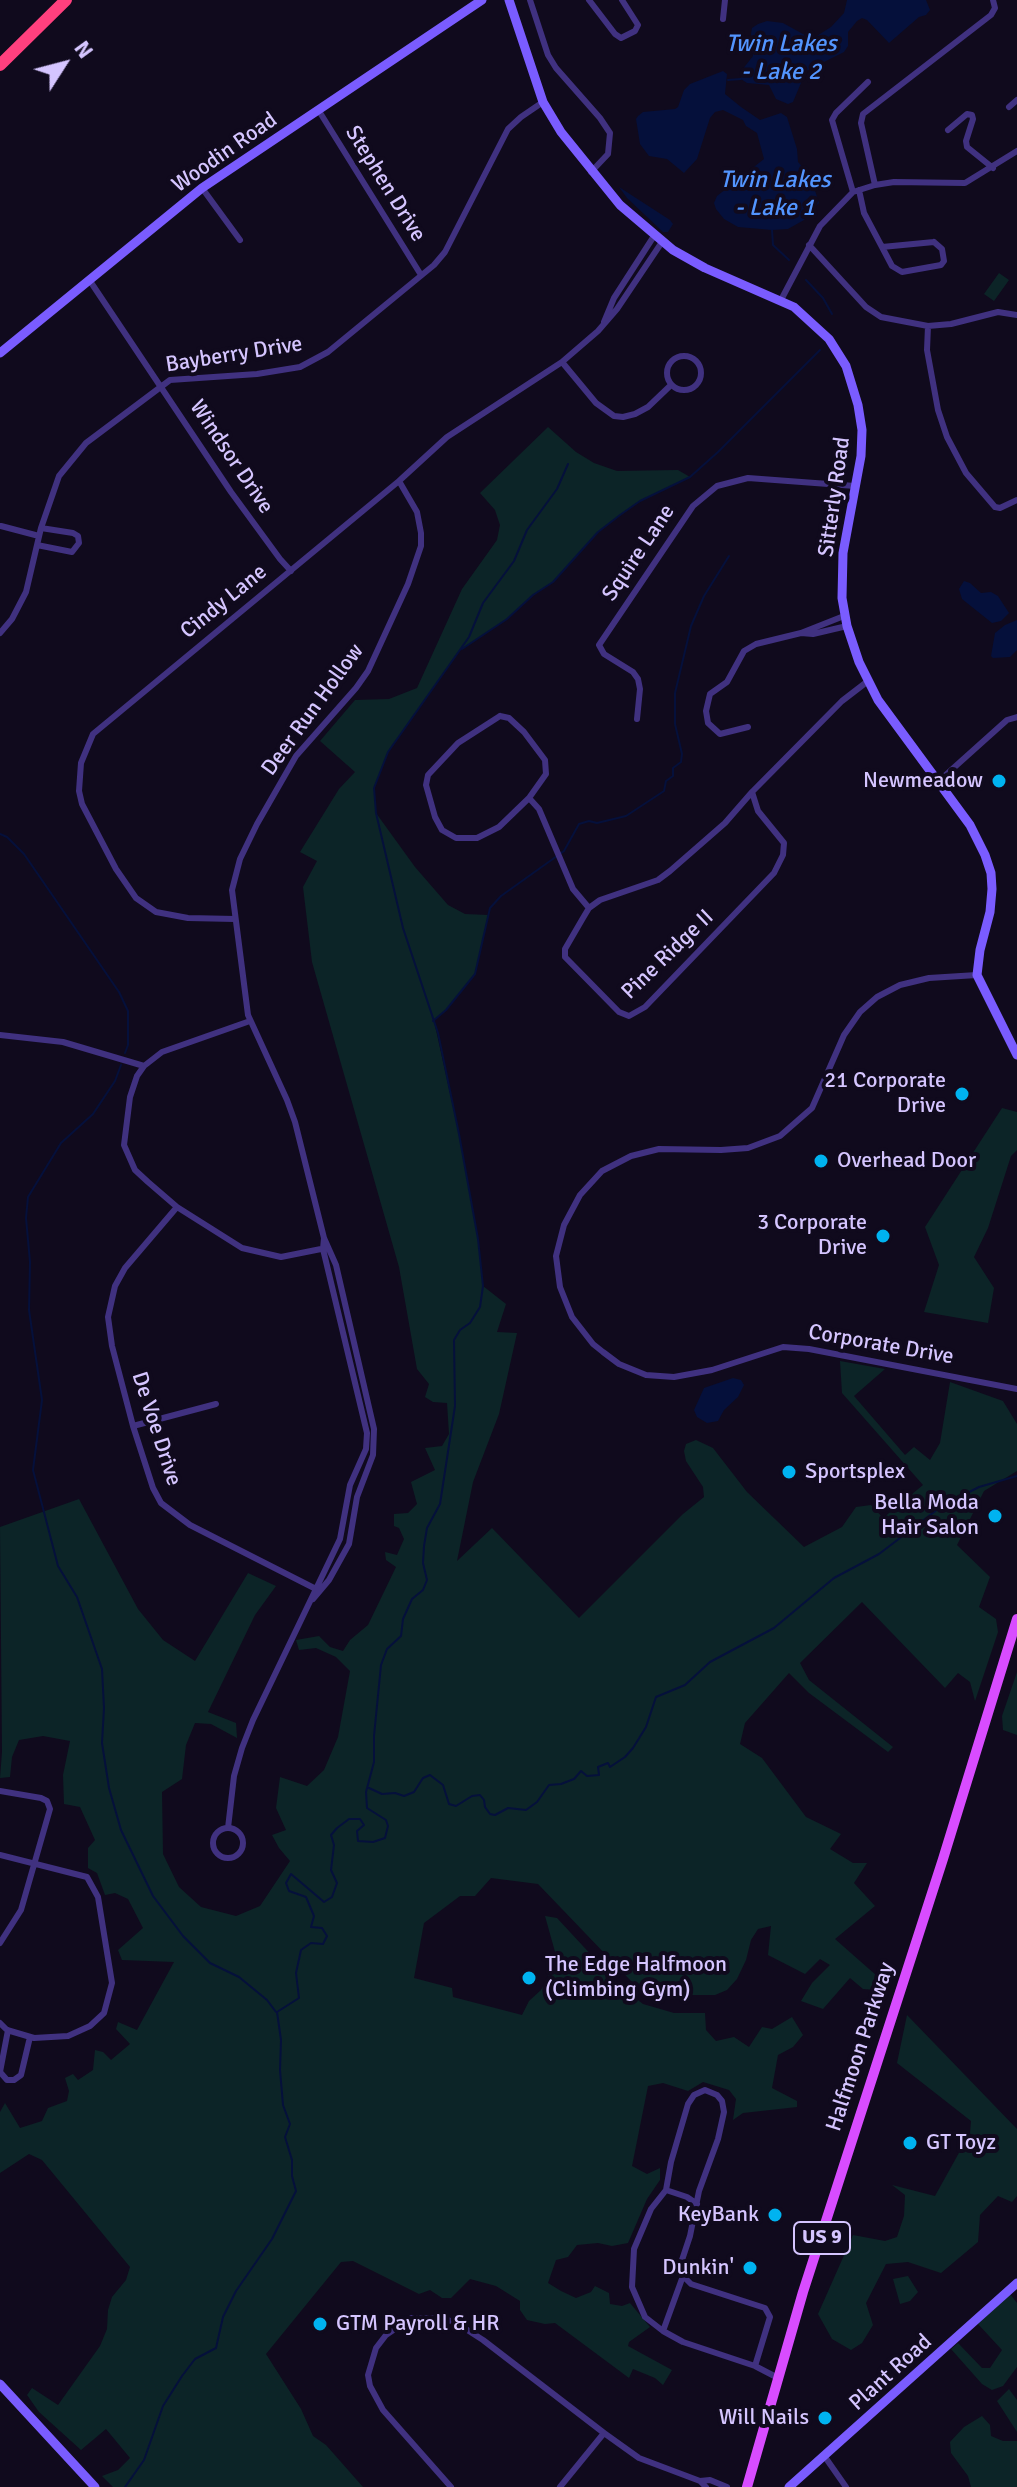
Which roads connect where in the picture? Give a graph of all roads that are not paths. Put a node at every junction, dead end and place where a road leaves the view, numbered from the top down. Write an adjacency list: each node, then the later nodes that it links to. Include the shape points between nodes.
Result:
1 (66, 0): 12 (highway)
2 (482, 0): 17 (street, Woodin Road)
3 (509, 0): 15 (street, Sitterly Road)
4 (530, 0): 10 (street)
5 (537, 0): 10 (street)
6 (589, 0): 7 (street, via 621,38 638,25)
7 (622, 0)
8 (725, 0): 11 (street)
9 (993, 0): 22 (street, via 991,15 865,111 861,123)
10 (533, 9): 21 (street, via 556,68 610,133 608,154)
11 (723, 19)
12 (0, 65)
13 (868, 82): 24 (street, via 832,120)
14 (1017, 100): 16 (street)
15 (543, 102): 21 (street, Sitterly Road); 29 (street, Bayberry Drive, via 508,129 453,241)
16 (1009, 107)
17 (319, 111): 23 (street, Woodin Road); 29 (street, Stephen Drive)
18 (948, 130): 20 (street, via 972,115 967,147)
19 (1017, 151): 20 (street)
20 (993, 168): 22 (street, via 965,183)
21 (591, 172): 25 (street, Sitterly Road)
22 (875, 185): 24 (street)
23 (202, 188): 26 (street); 30 (street, Woodin Road)
24 (856, 191): 27 (street, via 820,226); 28 (street)
25 (658, 239): 31 (street, Sitterly Road, via 705,268); 35 (street, Cindy Lane, via 614,298 603,325)
26 (240, 240)
27 (809, 245): 31 (street); 33 (street, via 866,307 881,317)
28 (882, 247): 28 (street, via 936,243 944,261 902,272 892,266)
29 (421, 275): 36 (street, Bayberry Drive, via 328,352 300,367)
30 (90, 281): 34 (street, Woodin Road); 36 (street, Windsor Drive)
31 (781, 300): 39 (street, Sitterly Road, via 829,339 851,379 862,430)
32 (1017, 315): 33 (street, via 998,312)
33 (928, 326): 40 (street, via 938,410 954,452 993,506)
34 (0, 353)
35 (562, 362): 37 (street, via 614,416 648,407); 38 (street, Cindy Lane, via 458,429)
36 (161, 384): 42 (street, Bayberry Drive, via 86,443 67,465 50,495); 44 (street, Windsor Drive, via 185,426)
37 (671, 385): 37 (street, via 667,374 675,359 696,362 700,371 695,386 685,390)
38 (399, 481): 44 (street, Cindy Lane); 56 (street, Deer Run Hollow, via 420,522 421,546 413,570 368,671 296,756 257,824 234,877)
39 (855, 486): 45 (street, Sitterly Road, via 843,553); 50 (street, Squire Lane, via 748,478 717,486 693,506 600,642 604,654 638,679)
40 (1017, 500)
41 (1, 526): 42 (street)
42 (40, 532): 43 (street, Bayberry Drive); 43 (street, via 73,533 79,543 72,552)
43 (37, 545): 46 (street, Bayberry Drive, via 26,592)
44 (291, 571): 56 (street, Cindy Lane, via 103,723 81,763 82,804 136,898 156,912)
45 (846, 621): 47 (street); 47 (street, via 827,631); 48 (street, Sitterly Road)
46 (0, 633)
47 (801, 633): 51 (street, via 749,647 727,682 710,694 706,717 715,731 727,734)
48 (868, 681): 52 (street, Sitterly Road); 53 (street)
49 (1017, 717): 52 (street, via 1007,720)
50 (637, 719)
51 (748, 727)
52 (939, 781): 57 (street, Sitterly Road, via 978,838 991,873 990,912)
53 (752, 792): 55 (street, via 725,823 658,880); 55 (street, Pine Ridge II, via 758,811 784,843 779,864 636,1014 619,1012 565,957)
54 (529, 798): 54 (street, via 547,764 524,732 503,716 458,743 427,779 435,817 442,830 456,838 487,834); 55 (street, via 539,809 573,889)
55 (589, 908)
56 (235, 919): 58 (street, Deer Run Hollow)
57 (977, 975): 60 (street); 65 (street, Corporate Drive, via 929,978 877,997 844,1035 812,1108 780,1136 748,1148 659,1149 602,1171 580,1195 556,1256 572,1317 603,1352 646,1375 674,1377 712,1370 783,1347)
58 (250, 1021): 61 (street, via 162,1052); 63 (street, Deer Run Hollow, via 287,1100)
59 (0, 1035): 61 (street, via 63,1042)
60 (1017, 1055)
61 (144, 1066): 62 (street, via 130,1097 124,1145 135,1170)
62 (177, 1207): 63 (street, via 252,1251 281,1257); 67 (street, De Voe Drive, via 125,1268 109,1302 109,1333)
63 (326, 1248): 64 (street, Deer Run Hollow, via 336,1265)
64 (349, 1338): 68 (street, Deer Run Hollow); 69 (street, Deer Run Hollow)
65 (1017, 1389)
66 (216, 1404): 67 (street)
67 (133, 1426): 71 (street, De Voe Drive, via 161,1503 190,1525)
68 (366, 1442): 69 (street); 70 (street, Deer Run Hollow, via 350,1485)
69 (375, 1442): 70 (street, Deer Run Hollow)
70 (348, 1521): 71 (street, Deer Run Hollow)
71 (318, 1589): 74 (street, Deer Run Hollow, via 242,1748)
72 (1017, 1619): 87 (main road, Halfmoon Parkway / US 9)
73 (0, 1791): 76 (street, via 47,1801 49,1813)
74 (228, 1828): 74 (street, Deer Run Hollow, via 213,1840 216,1852 227,1857 242,1846 239,1834)
75 (0, 1855): 76 (street)
76 (35, 1863): 77 (street, via 21,1910); 80 (street, via 87,1877 98,1897 112,1973 107,2007 90,2026 68,2036)
77 (0, 1943)
78 (0, 2023): 79 (street)
79 (8, 2030): 80 (street); 80 (street, via 0,2072 7,2080 21,2075)
80 (30, 2037)
81 (666, 2190): 82 (street); 82 (street, via 688,2104 701,2091 717,2095 724,2112); 85 (street, via 641,2230 631,2271 639,2307)
82 (697, 2204): 83 (street, via 682,2260)
83 (683, 2276): 85 (street); 86 (street, via 691,2284 765,2308 770,2317)
84 (1016, 2286): 90 (street, Plant Road)
85 (663, 2331): 86 (street)
86 (755, 2366): 87 (street)
87 (780, 2379): 97 (main road, Halfmoon Parkway / US 9)
88 (0, 2384): 92 (street)
89 (604, 2433): 91 (street, via 639,2458); 93 (street, via 458,2324 443,2318 411,2318 376,2348 370,2386 383,2410); 94 (street)
90 (825, 2457): 98 (street, Plant Road); 99 (street)
91 (700, 2481): 95 (street); 96 (street)
92 (95, 2487)
93 (451, 2487)
94 (560, 2487)
95 (706, 2487)
96 (727, 2487)
97 (747, 2487)
98 (789, 2487)
99 (846, 2487)

